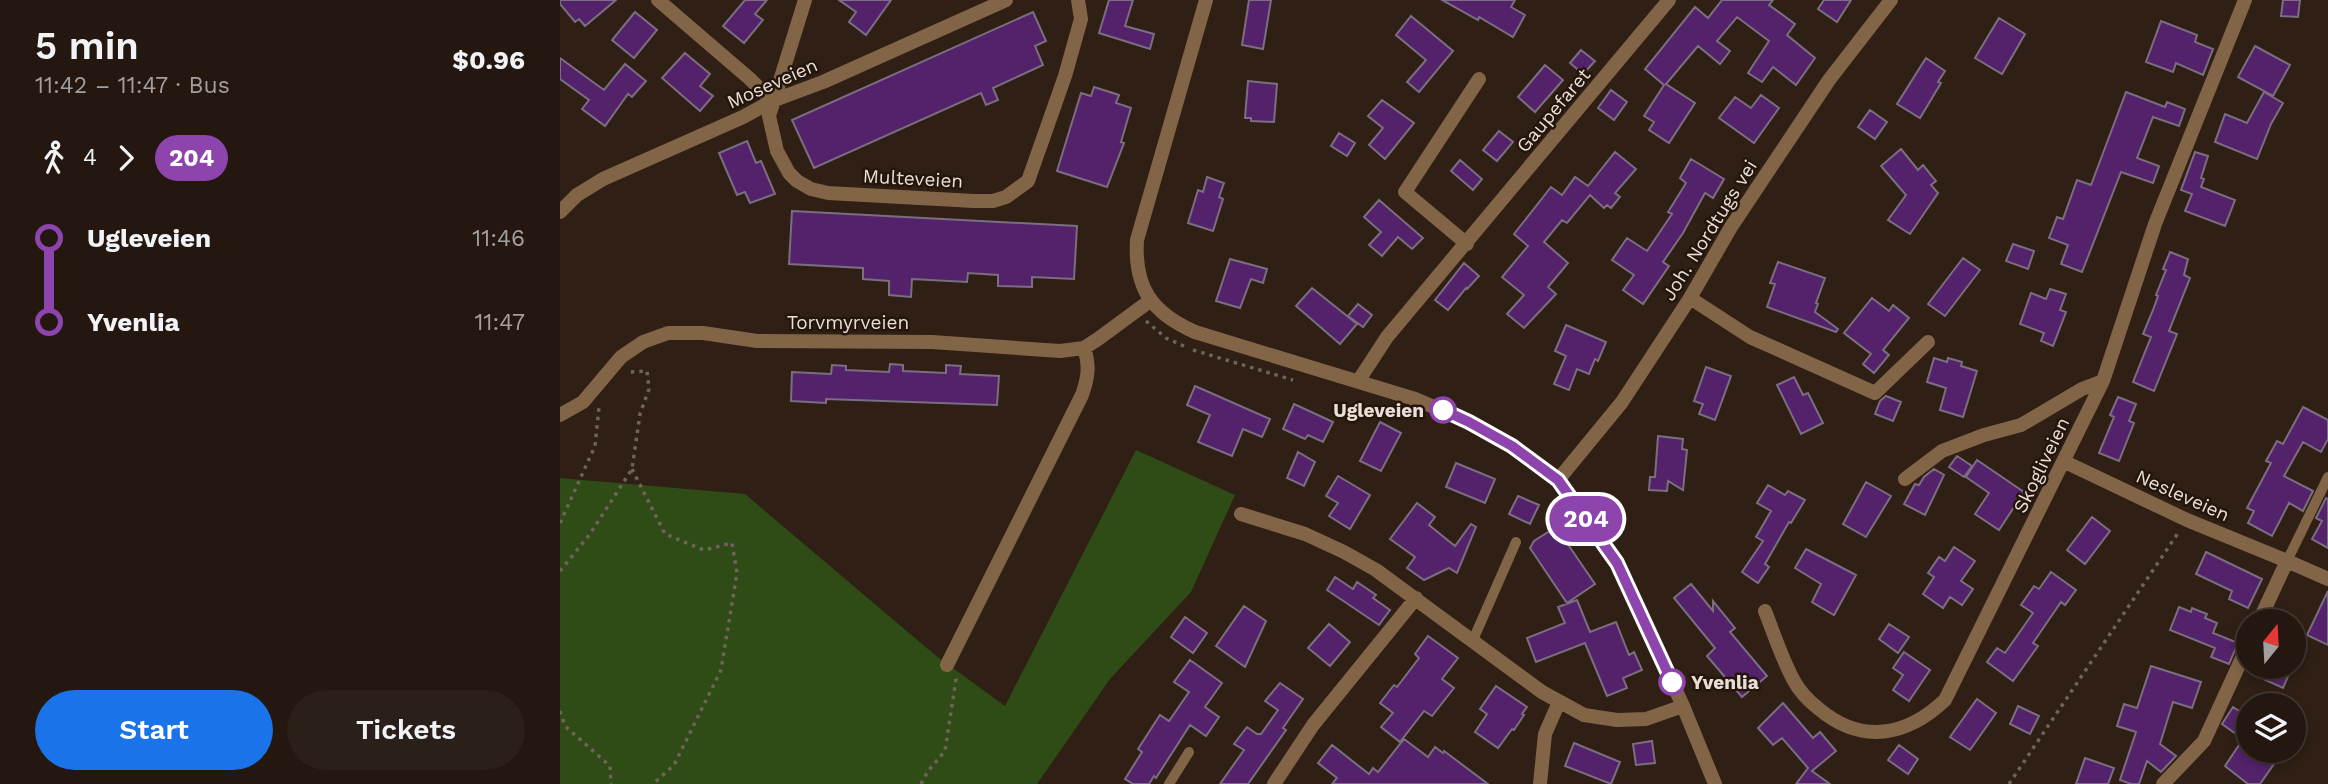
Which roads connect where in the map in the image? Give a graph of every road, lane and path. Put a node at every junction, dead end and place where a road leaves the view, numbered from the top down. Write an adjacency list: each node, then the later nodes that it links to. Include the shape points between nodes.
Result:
1 (658, 0): 10 (street)
2 (805, 0): 10 (street, Multeveien)
3 (1006, 0): 10 (street, Moseveien)
4 (1078, 0): 10 (street, Multeveien, via 1081,19 1031,174 1023,187 1006,197 974,201 811,189 783,165 771,129)
5 (1206, 0): 14 (street, via 1137,240 1137,270)
6 (1669, 0): 12 (street, Gaupefaret)
7 (1891, 0): 13 (street, Joh. Nordtugs vei, via 1829,80 1731,227)
8 (2245, 0): 19 (street, Skogliveien, via 2155,224)
9 (1479, 79): 12 (street, via 1405,192)
10 (772, 101): 11 (street, Moseveien, via 603,179)
11 (560, 212)
12 (1467, 244): 18 (street, Gaupefaret, via 1387,337)
13 (1690, 298): 15 (street, via 1750,337 1875,393); 26 (street, Joh. Nordtugs vei, via 1622,402)
14 (1150, 300): 16 (street); 18 (street, via 1167,318 1195,332)
15 (1928, 342)
16 (1084, 348): 17 (street, Torvmyrveien, via 1060,351 932,342 757,341 668,332 621,357); 38 (street, via 1088,372 1082,396)
17 (608, 373): 21 (street, Torvmyrveien, via 583,402); 23 (path, via 647,371 649,389 640,414)
18 (1359, 380): 26 (street, via 1469,422)
19 (2103, 381): 22 (street, Skogliveien); 25 (street, via 2021,425 1942,451)
20 (599, 407): 29 (path, via 595,446)
21 (560, 415)
22 (2065, 462): 28 (street, Nesleveien); 36 (street, Skogliveien, via 1954,685 1945,700 1919,720 1874,733 1857,731 1828,717 1795,684)
23 (632, 469): 32 (path); 46 (path, via 665,534 704,550 732,543 737,573 721,670 674,765)
24 (2328, 477): 31 (lane)
25 (1905, 479)
26 (1558, 480): 41 (street, via 1617,563)
27 (1241, 514): 34 (street, via 1344,552)
28 (2187, 520): 31 (street, Nesleveien); 51 (path)
29 (560, 523)
30 (1516, 541): 37 (lane)
31 (2287, 561): 33 (street, Nesleveien); 35 (street)
32 (560, 571)
33 (2328, 579)
34 (1416, 598): 37 (street); 44 (street, via 1313,725)
35 (2265, 609)
36 (1765, 611)
37 (1473, 640): 40 (street)
38 (947, 665): 47 (path, via 956,679 945,751)
39 (2236, 671): 52 (street, via 2204,741)
40 (1559, 702): 41 (street, via 1584,715 1617,720 1646,719); 49 (street, via 1545,734)
41 (1683, 706): 50 (street)
42 (560, 710): 45 (path, via 565,726 610,766)
43 (1189, 752): 48 (lane)
44 (1277, 783)
45 (611, 784)
46 (653, 784)
47 (921, 784)
48 (1168, 784)
49 (1539, 784)
50 (1715, 784)
51 (2009, 784)
52 (2163, 784)

